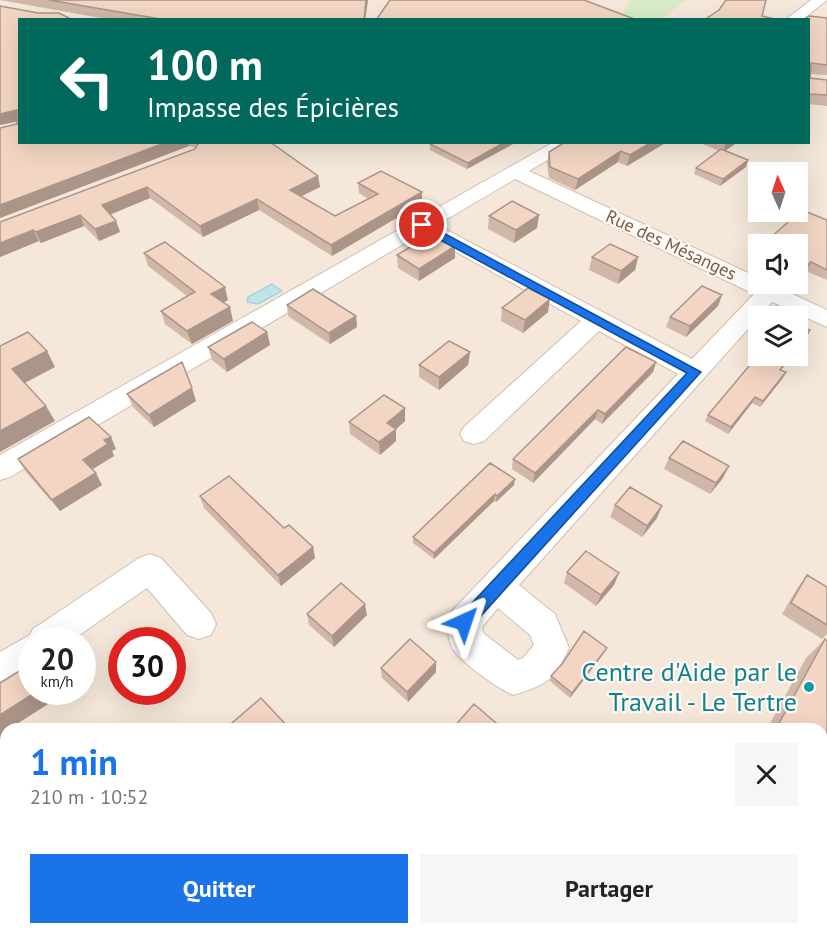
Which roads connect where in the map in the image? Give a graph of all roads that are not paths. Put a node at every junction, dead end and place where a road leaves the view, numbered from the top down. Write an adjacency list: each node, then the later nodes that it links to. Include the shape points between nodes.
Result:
1 (820, 0): 2 (street)
2 (795, 18)
3 (565, 144): 4 (street)
4 (514, 171): 5 (street); 6 (street, Rue des Mésanges)
5 (422, 225): 9 (street); 13 (street)
6 (748, 282)
7 (767, 294): 11 (street)
8 (773, 294): 10 (street, Rue des Mésanges)
9 (597, 319): 11 (street); 12 (street)
10 (827, 319)
11 (695, 372): 14 (street)
12 (474, 434)
13 (0, 469)
14 (497, 587)
15 (200, 624): 16 (street, via 150,567)
16 (64, 627)
17 (18, 660): 18 (street)
18 (0, 672)

